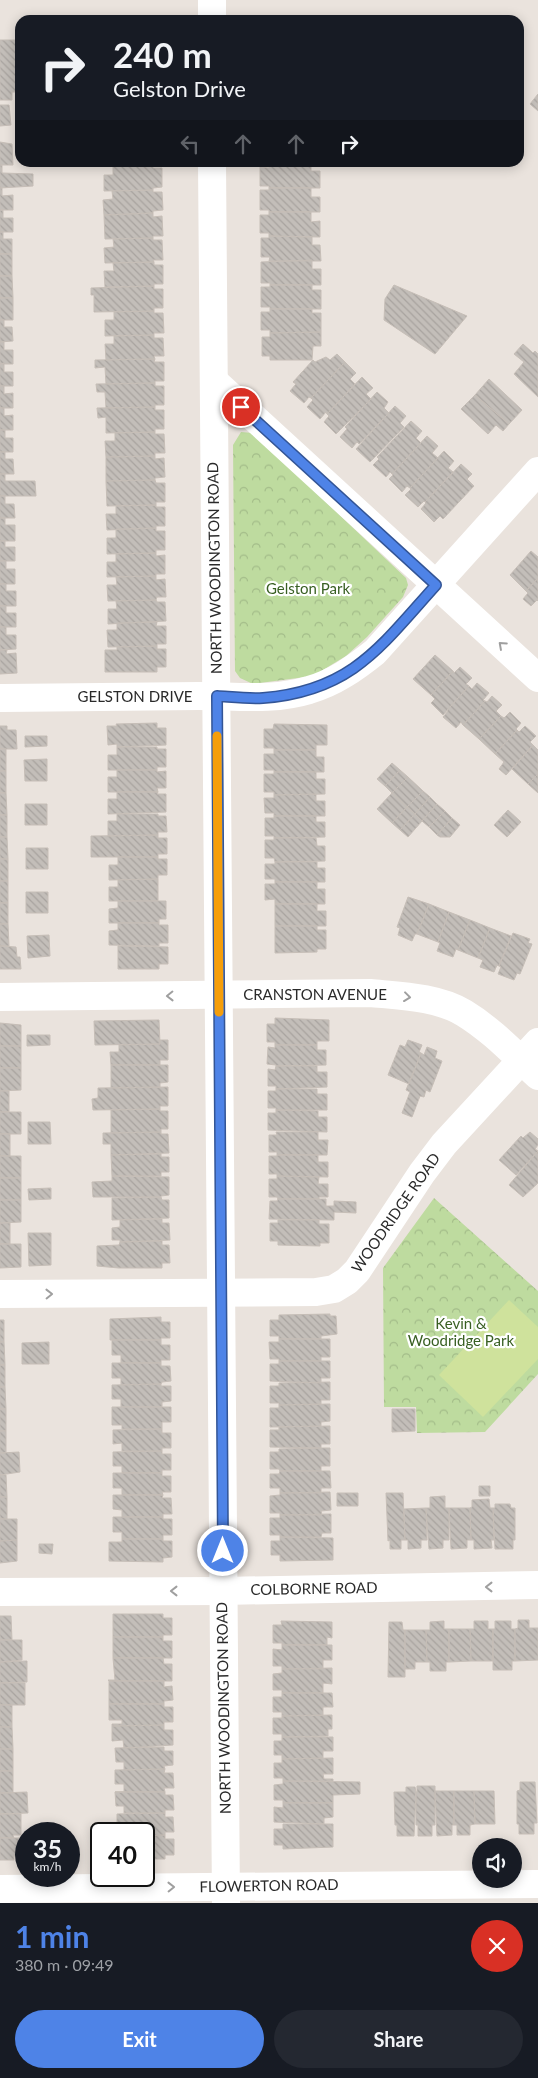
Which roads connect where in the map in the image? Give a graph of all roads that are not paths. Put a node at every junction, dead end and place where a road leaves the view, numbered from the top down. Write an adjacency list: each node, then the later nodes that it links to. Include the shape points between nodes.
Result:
1 (212, 0): 2 (street)
2 (212, 15)
3 (212, 167): 4 (street, NORTH WOODINGTON ROAD)
4 (214, 381): 6 (street); 8 (street, NORTH WOODINGTON ROAD)
5 (538, 471): 6 (street, GELSTON DRIVE)
6 (436, 585): 7 (street, one-way to 6); 8 (street, GELSTON DRIVE, via 375,652 351,671 309,690 278,696)
7 (538, 678)
8 (217, 696): 9 (street, GELSTON DRIVE); 10 (street, NORTH WOODINGTON ROAD)
9 (0, 698)
10 (219, 995): 11 (street, CRANSTON AVENUE, one-way to 11); 12 (street, CRANSTON AVENUE, one-way to 12, via 370,993 440,1003 463,1013); 14 (street, NORTH WOODINGTON ROAD)
11 (0, 997)
12 (532, 1060): 14 (street, WOODRIDGE ROAD, via 444,1144 347,1281 334,1289 316,1292)
13 (0, 1294): 14 (street, WOODRIDGE ROAD, one-way to 14)
14 (222, 1294): 16 (street, NORTH WOODINGTON ROAD)
15 (538, 1585): 16 (street, COLBORNE ROAD, one-way to 16)
16 (223, 1591): 17 (street, COLBORNE ROAD, one-way to 17); 20 (street, NORTH WOODINGTON ROAD)
17 (0, 1592)
18 (538, 1884): 20 (street, FLOWERTON ROAD)
19 (0, 1889): 20 (street, FLOWERTON ROAD, one-way to 20)
20 (226, 1895)

